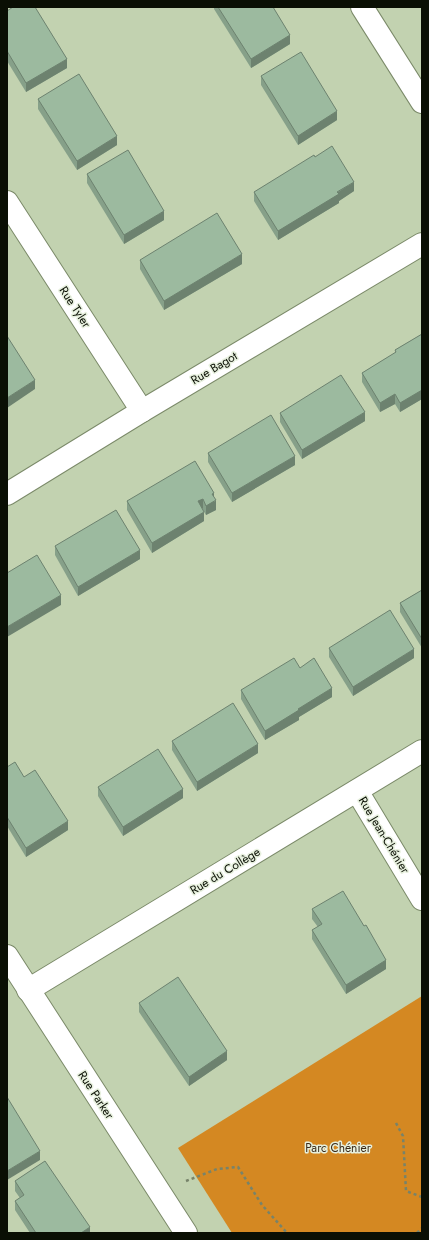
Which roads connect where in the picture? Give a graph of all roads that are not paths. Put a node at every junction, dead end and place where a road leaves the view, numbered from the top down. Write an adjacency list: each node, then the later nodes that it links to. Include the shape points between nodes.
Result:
1 (362, 7): 2 (street)
2 (422, 102)
3 (7, 202): 5 (street, Rue Tyler)
4 (422, 244): 5 (street, Rue Bagot)
5 (142, 411): 6 (street, Rue Bagot)
6 (7, 494)
7 (422, 751): 8 (street, Rue du Collège)
8 (357, 791): 9 (street, Rue Jean-Chénier); 11 (street, Rue du Collège)
9 (422, 899)
10 (7, 956): 11 (street, Rue Parker)
11 (28, 990): 12 (street, Rue Parker)
12 (186, 1233)

